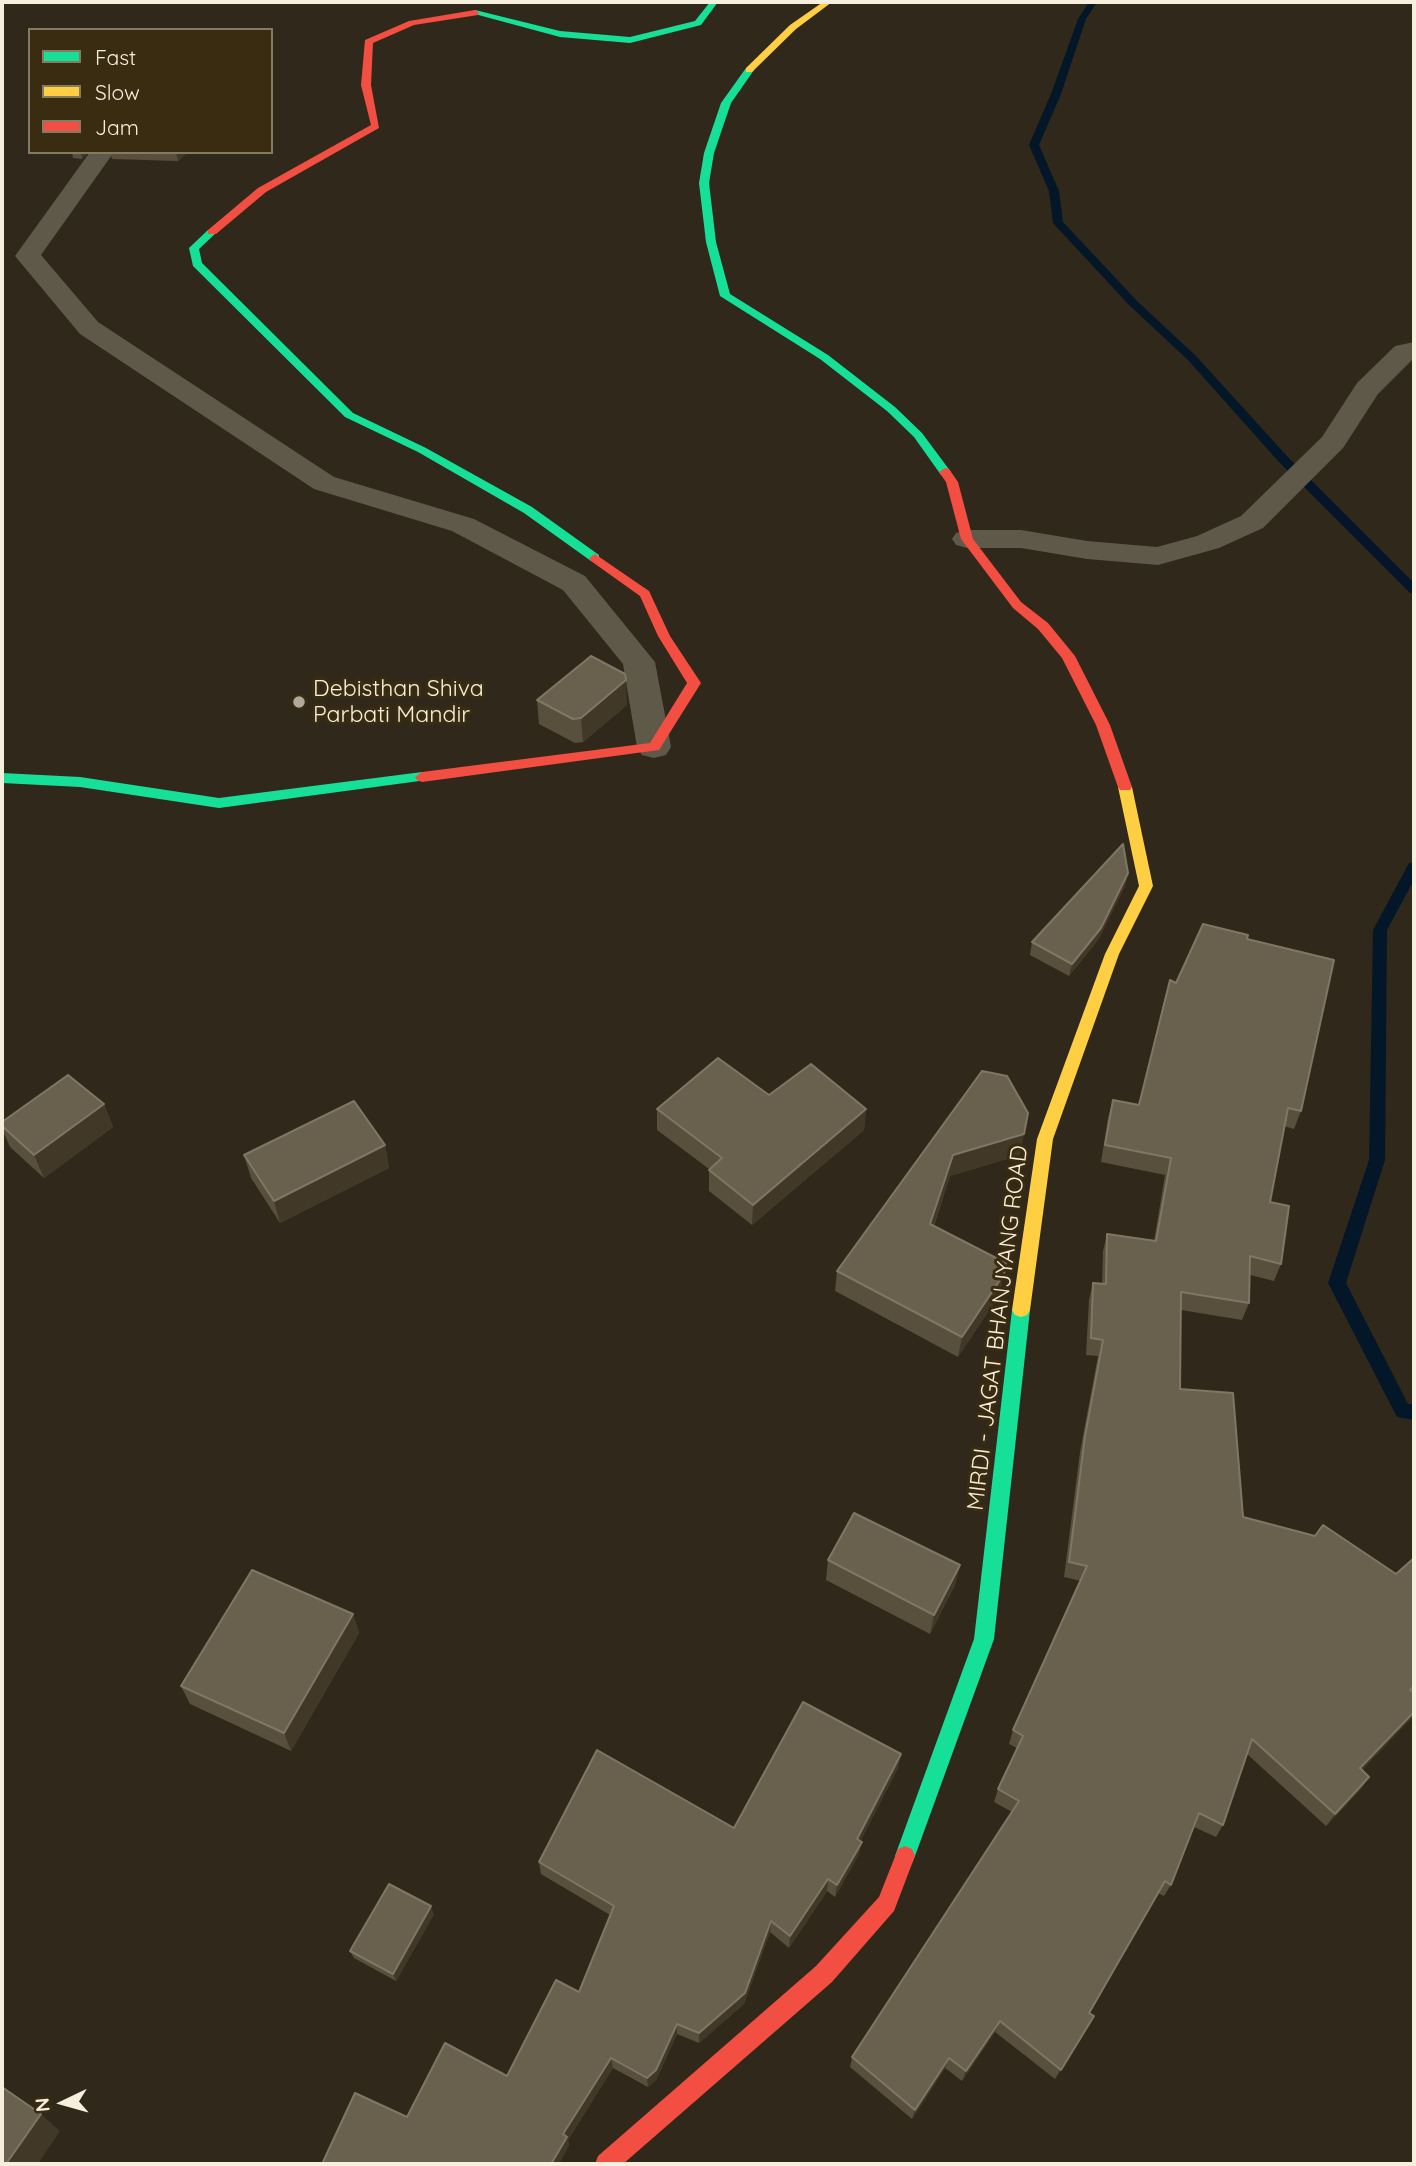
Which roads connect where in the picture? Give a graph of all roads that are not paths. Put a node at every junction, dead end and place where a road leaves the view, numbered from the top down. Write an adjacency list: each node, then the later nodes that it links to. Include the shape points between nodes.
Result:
1 (715, 2): 6 (street, via 698,23 630,40 560,34 471,12 412,23 368,42 366,85 376,126 262,190 194,248 197,264 349,415 528,510 645,594 664,636 694,683)
2 (828, 2): 5 (street, MIRDI - JAGAT BHANJYANG ROAD, via 754,64 726,103 704,183 710,242 725,296 824,357 918,435 952,482)
3 (101, 154): 6 (street, via 28,256 89,328 324,483 463,525 574,583 639,662)
4 (1414, 350): 5 (street, via 1405,352 1367,389 1333,442 1252,522 1208,542 1158,556 1021,539)
5 (967, 539): 8 (street, MIRDI - JAGAT BHANJYANG ROAD, via 1017,605 1043,626 1068,656 1102,725 1131,804 1146,886 1112,954 1045,1139 984,1639 887,1904 824,1974)
6 (654, 747): 7 (street, via 219,803 80,782)
7 (2, 778)
8 (606, 2164)

